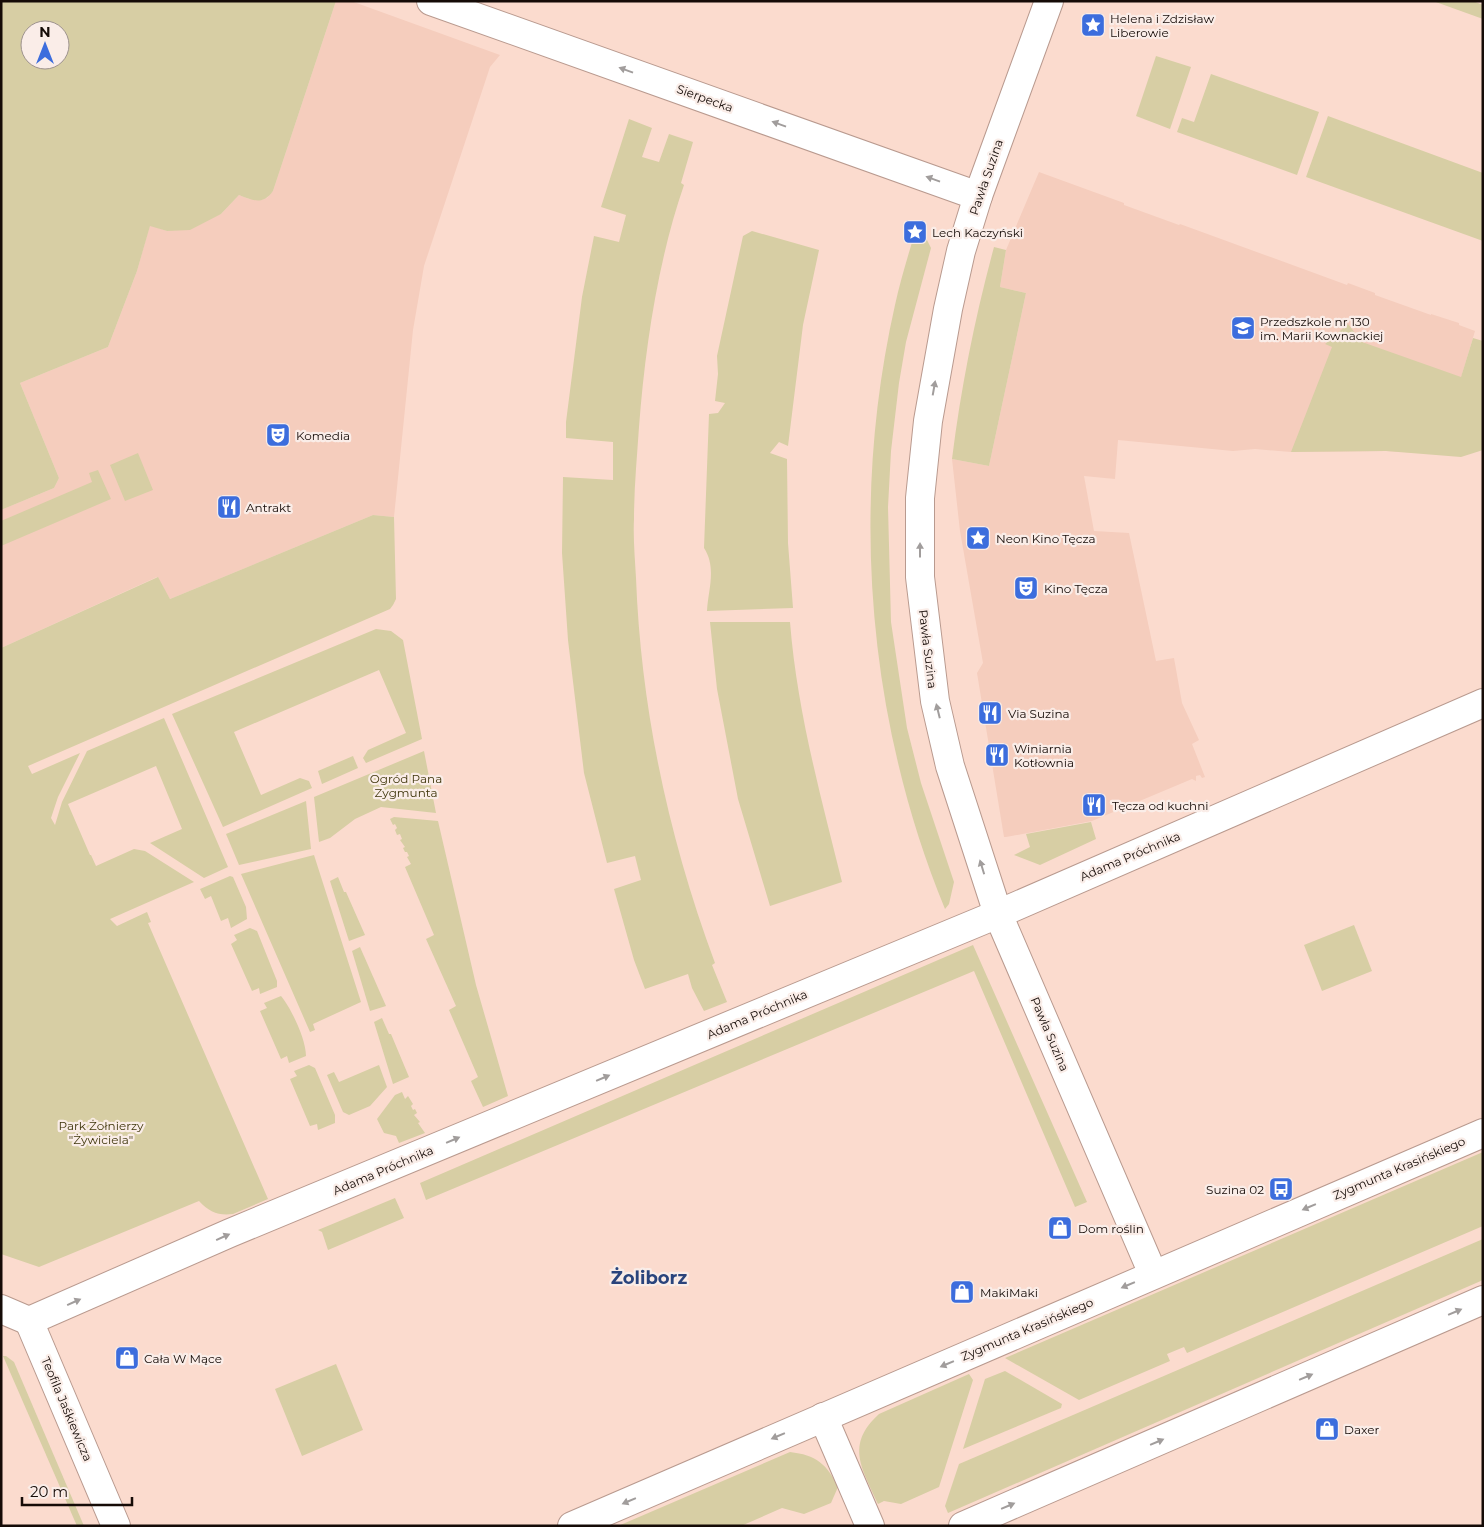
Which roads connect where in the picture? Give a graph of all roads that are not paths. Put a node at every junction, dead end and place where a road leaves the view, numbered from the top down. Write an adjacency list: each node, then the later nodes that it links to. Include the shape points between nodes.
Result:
1 (431, 1): 3 (street, Sierpecka)
2 (1049, 1): 4 (street, Pawła Suzina)
3 (477, 8): 4 (street, Sierpecka, one-way to 3)
4 (978, 196): 6 (street, Pawła Suzina, one-way to 4, via 950,766 935,701 920,577 920,498 928,421 948,309)
5 (1483, 703): 6 (street, Adama Próchnika)
6 (998, 914): 8 (street, Pawła Suzina); 11 (street, Adama Próchnika, one-way to 6, via 239,1230)
7 (1483, 1132): 8 (street, Zygmunta Krasińskiego, one-way to 8)
8 (1153, 1274): 12 (street, Zygmunta Krasińskiego, one-way to 12)
9 (1483, 1300): 16 (street, one-way to 9)
10 (1, 1309): 11 (street)
11 (29, 1321): 13 (street, Teofila Jaśkiewicza)
12 (823, 1417): 14 (street, Zygmunta Krasińskiego, one-way to 14); 15 (street)
13 (116, 1526)
14 (572, 1526)
15 (870, 1526)
16 (963, 1526)

